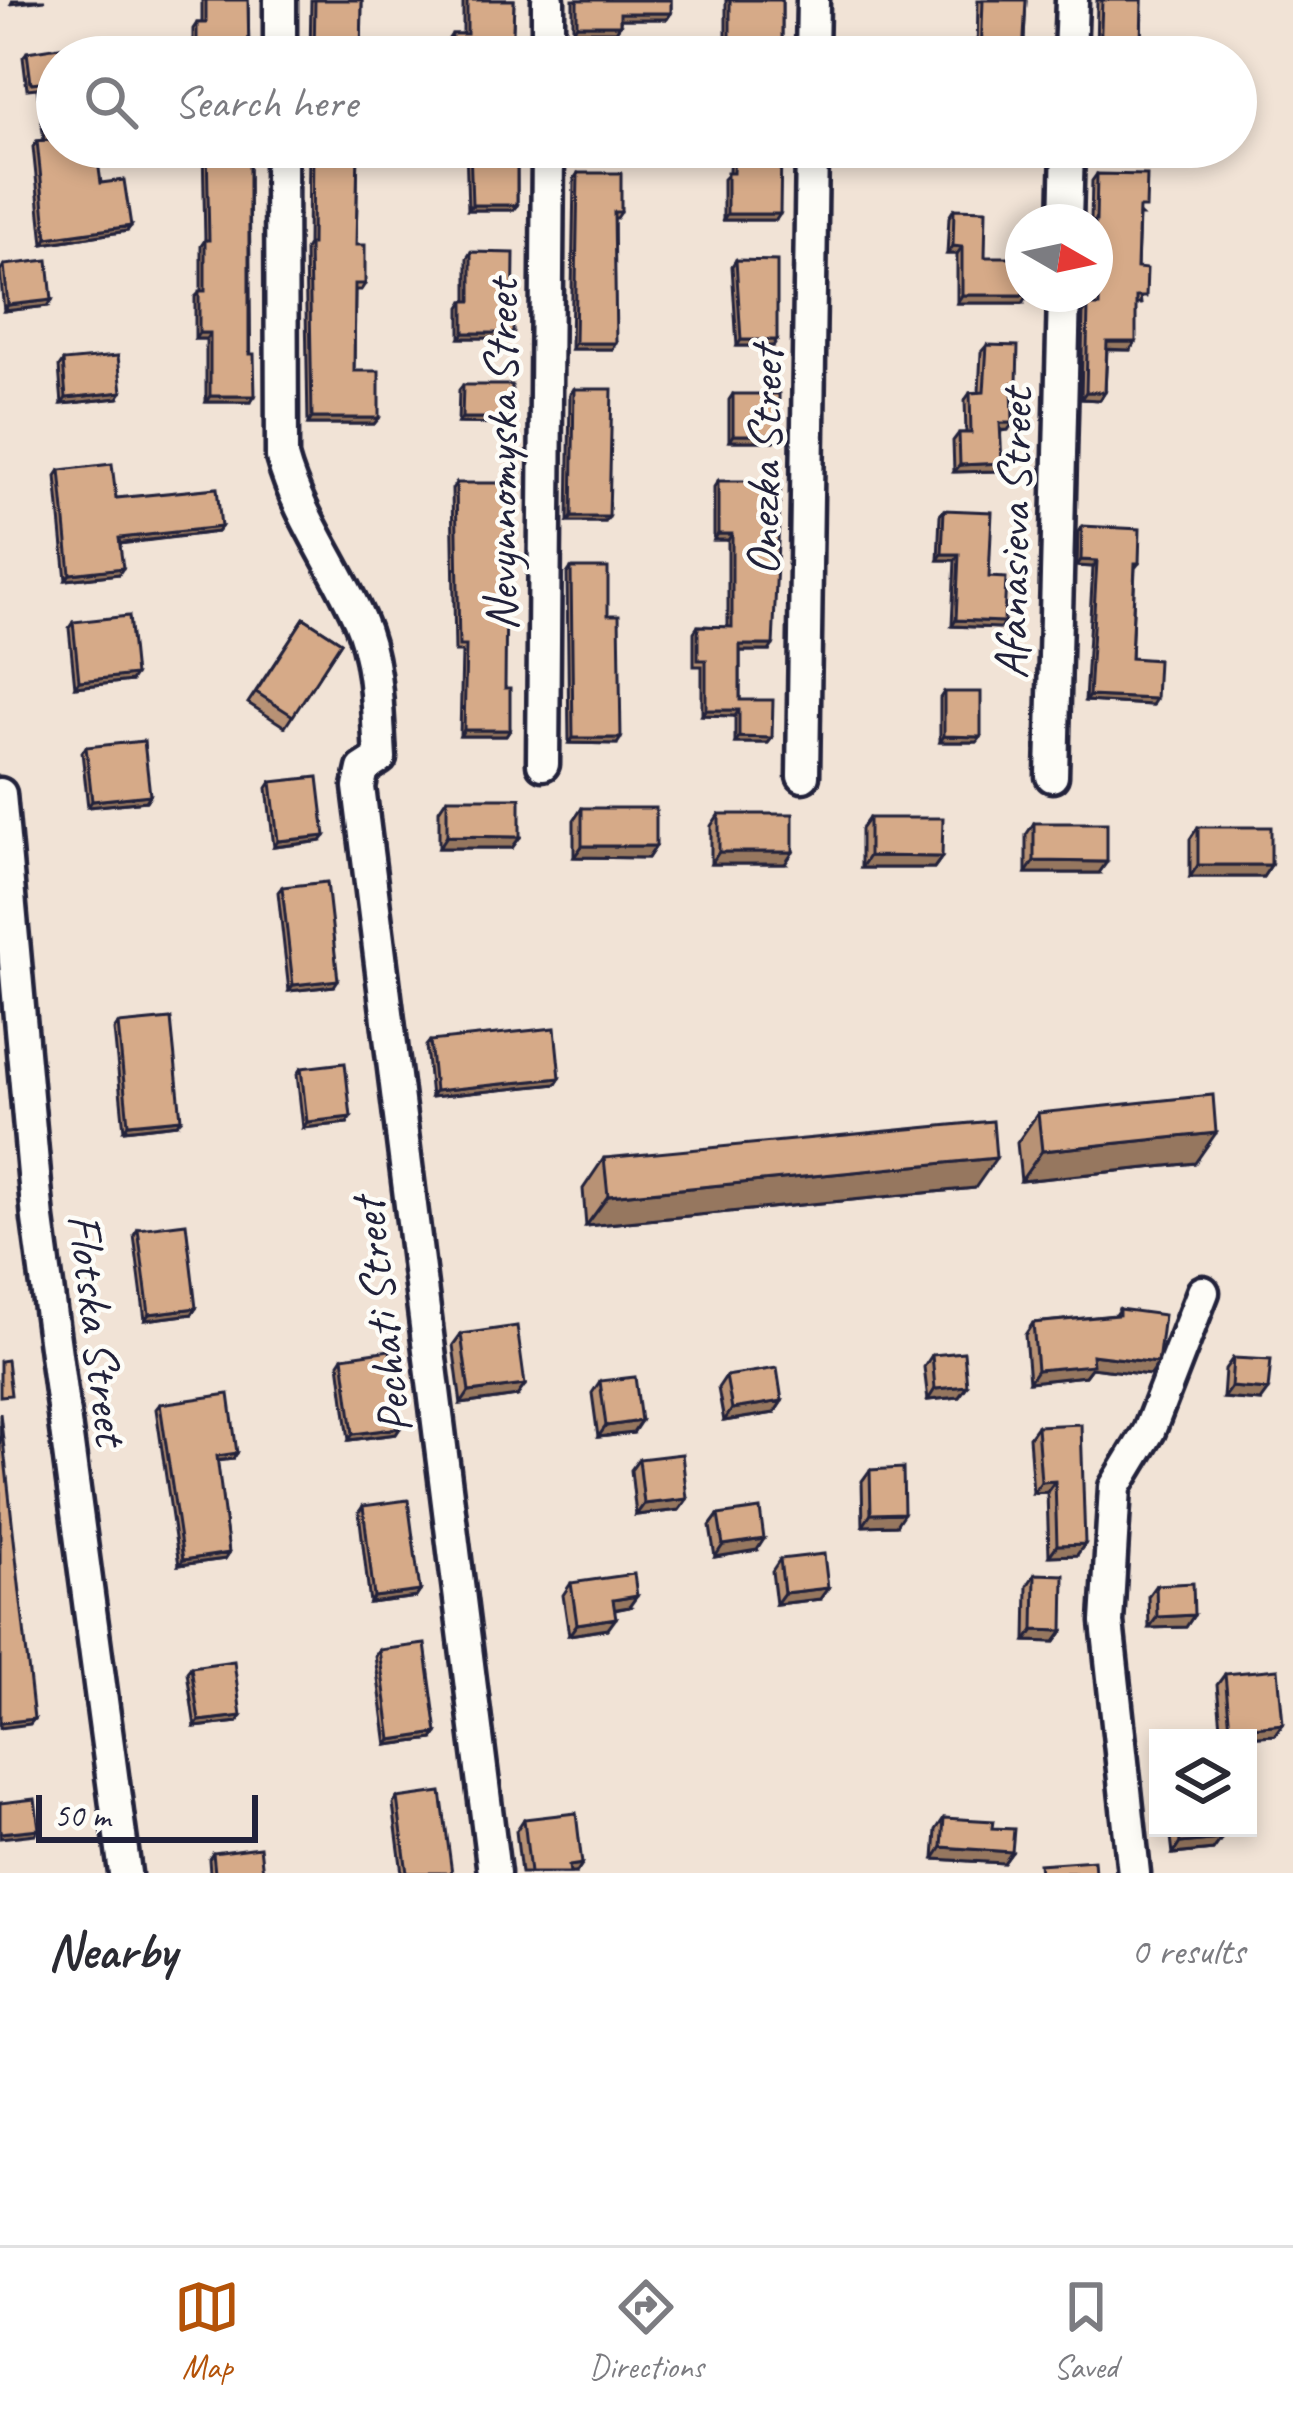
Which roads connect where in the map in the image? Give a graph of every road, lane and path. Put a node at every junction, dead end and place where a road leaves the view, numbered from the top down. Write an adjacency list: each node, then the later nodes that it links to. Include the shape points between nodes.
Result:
1 (280, 0): 5 (street)
2 (548, 0): 6 (street)
3 (813, 0): 7 (street)
4 (1072, 0): 8 (street)
5 (280, 36)
6 (548, 36)
7 (812, 36)
8 (1071, 36)
9 (280, 168): 21 (street, Pechati Street, via 282,457 374,668 380,758 363,769 359,787)
10 (548, 168): 15 (street, Nevynnomyska Street)
11 (812, 168): 16 (street, Onezka Street)
12 (1067, 168): 13 (street)
13 (1066, 204)
14 (1064, 312): 17 (street, Afanasieva Street)
15 (543, 764)
16 (803, 776)
17 (1052, 776)
18 (0, 794): 20 (street, Flotska Street, via 38,1219)
19 (1203, 1292): 22 (street, via 1149,1431 1115,1487 1107,1622)
20 (124, 1873)
21 (494, 1873)
22 (1134, 1873)

